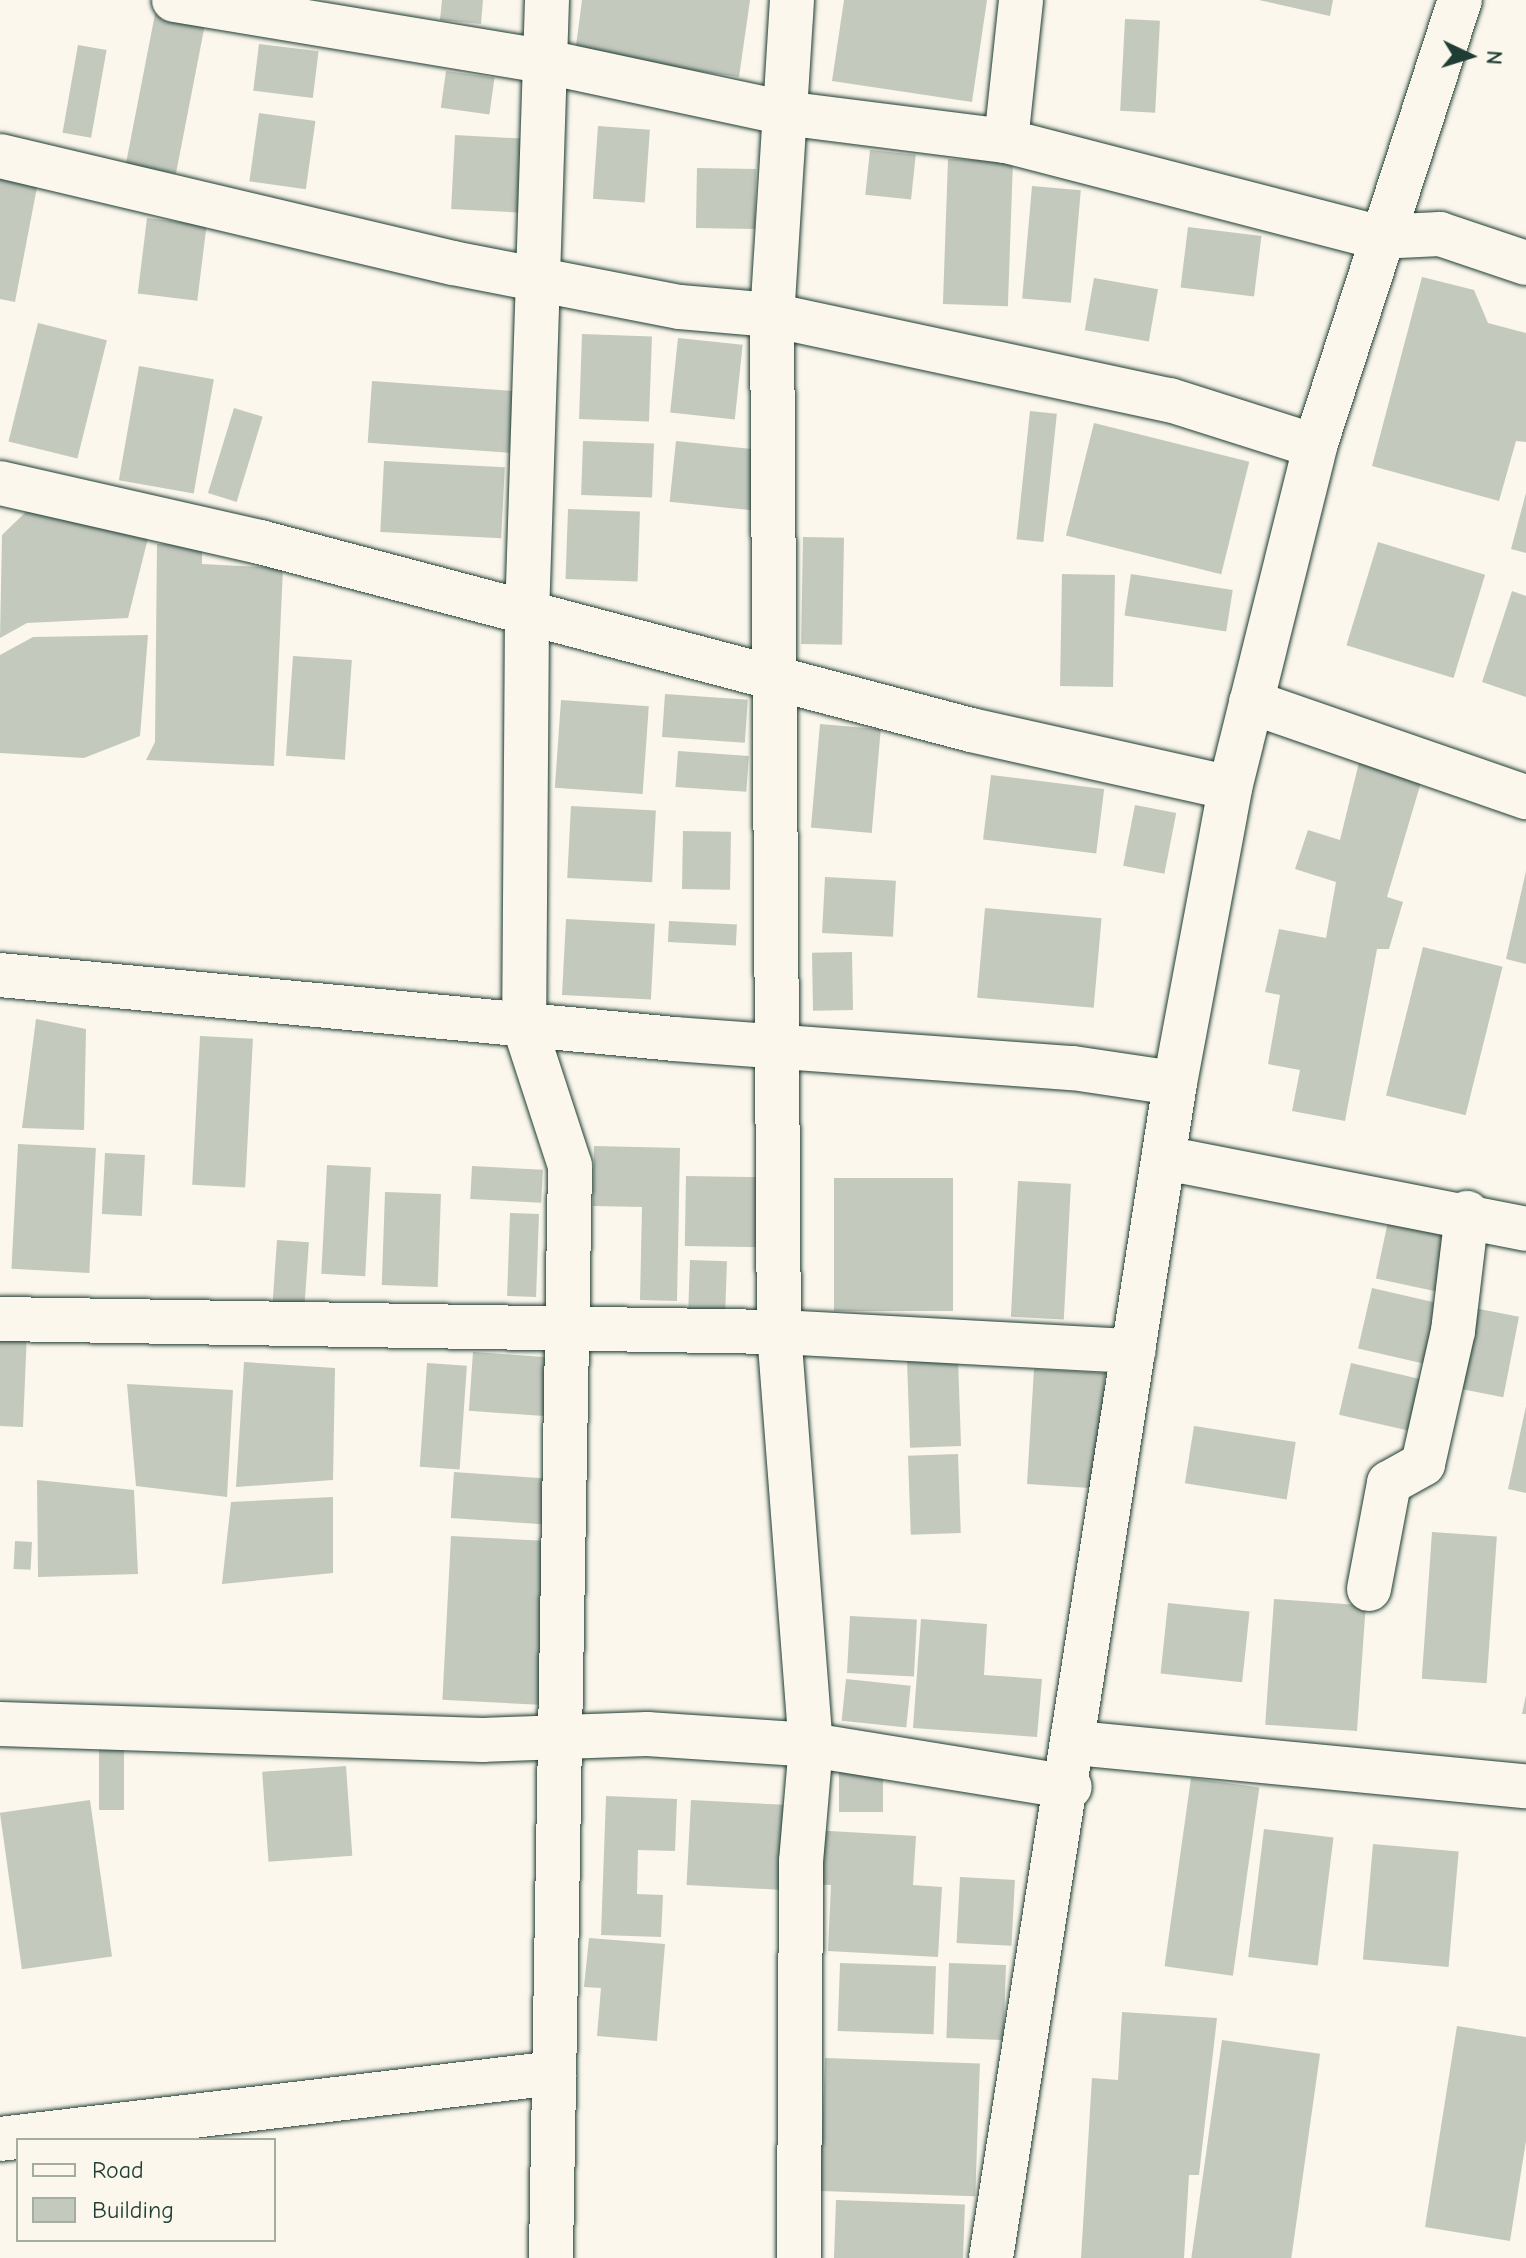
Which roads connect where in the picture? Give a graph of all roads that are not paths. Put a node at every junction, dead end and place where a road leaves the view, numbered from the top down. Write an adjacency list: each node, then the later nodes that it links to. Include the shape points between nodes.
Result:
1 (174, 0): 6 (street)
2 (547, 0): 6 (street)
3 (792, 0): 7 (street)
4 (1021, 0): 8 (street)
5 (1460, 0): 10 (street)
6 (547, 62): 7 (street); 12 (street)
7 (784, 113): 8 (street); 13 (street)
8 (1006, 141): 10 (street)
9 (0, 156): 12 (street)
10 (1378, 237): 11 (street, via 1440,234); 14 (street)
11 (1526, 263)
12 (542, 281): 13 (street, via 680,307); 16 (street)
13 (772, 315): 14 (street, via 1170,400); 17 (street)
14 (1315, 446): 18 (street)
15 (0, 483): 16 (street, via 260,542)
16 (527, 615): 17 (street); 22 (street)
17 (775, 674): 19 (street, via 971,730); 23 (street)
18 (1251, 702): 19 (street); 20 (street)
19 (1230, 788): 24 (street)
20 (1526, 797)
21 (0, 975): 22 (street)
22 (524, 1025): 23 (street); 29 (street, via 570,1166)
23 (775, 1042): 24 (street); 30 (street)
24 (1175, 1083): 25 (street)
25 (1165, 1158): 26 (street); 31 (street)
26 (1467, 1213): 27 (street); 32 (street, via 1453,1331 1423,1464 1389,1483)
27 (1526, 1229)
28 (0, 1319): 29 (street)
29 (571, 1330): 30 (street); 34 (street)
30 (779, 1332): 31 (street); 36 (street)
31 (1133, 1351): 35 (street)
32 (1369, 1589)
33 (0, 1724): 34 (street)
34 (560, 1736): 36 (street); 39 (street)
35 (1076, 1743): 37 (street); 38 (street)
36 (811, 1745): 38 (street); 42 (street, via 801,1861)
37 (1526, 1786)
38 (1070, 1787): 43 (street)
39 (554, 2073): 40 (street); 41 (street)
40 (0, 2139)
41 (551, 2258)
42 (799, 2258)
43 (991, 2258)

